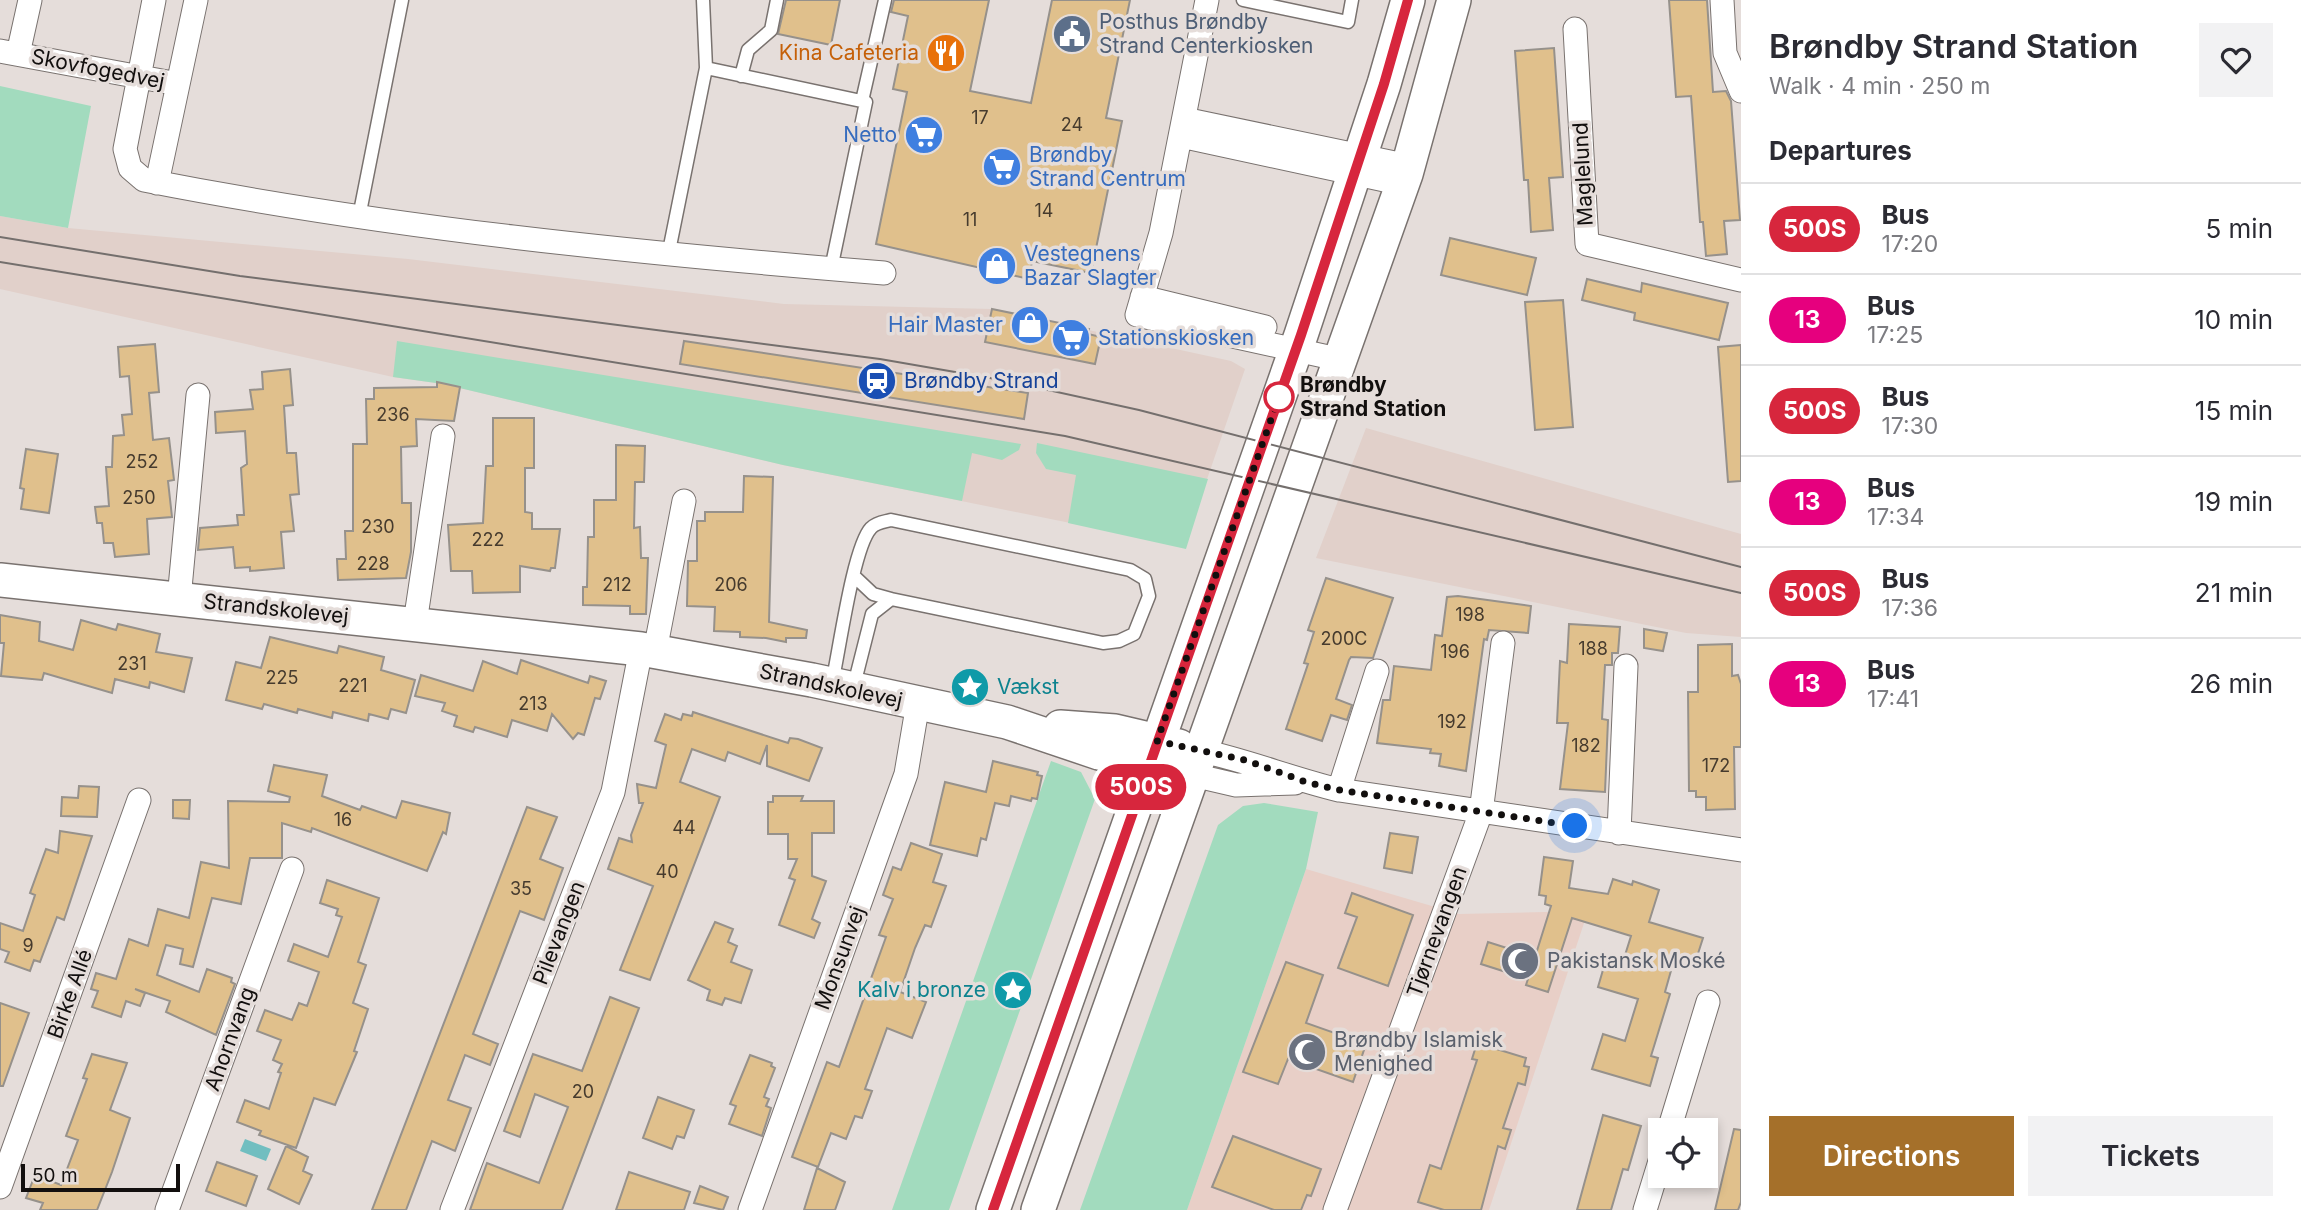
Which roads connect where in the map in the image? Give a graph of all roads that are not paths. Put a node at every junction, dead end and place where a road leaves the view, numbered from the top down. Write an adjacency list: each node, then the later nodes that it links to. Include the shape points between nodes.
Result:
1 (30, 0): 15 (street, Skovfogedvej)
2 (154, 0): 18 (street)
3 (196, 0): 19 (street)
4 (402, 0): 26 (lane)
5 (702, 0): 16 (lane)
6 (777, 0): 17 (lane, via 771,30 748,50)
7 (885, 0): 21 (lane)
8 (1207, 0): 22 (street)
9 (1243, 0): 10 (lane, via 1348,22)
10 (1352, 0)
11 (1408, 0): 23 (street)
12 (1454, 0): 24 (street)
13 (1722, 0): 20 (street, via 1725,53)
14 (1576, 29): 30 (street, Maglelund, via 1587,244)
15 (9, 52): 18 (street, Skovfogedvej)
16 (706, 68): 17 (lane); 27 (lane)
17 (741, 76): 21 (lane)
18 (138, 77): 19 (street, Skovfogedvej); 25 (street, via 125,149 130,168 144,180)
19 (178, 84): 25 (street)
20 (1741, 91)
21 (862, 101): 28 (lane, via 866,102)
22 (1183, 128): 23 (street); 31 (street, via 1142,297)
23 (1358, 163): 24 (street); 31 (street)
24 (1406, 175): 32 (street)
25 (157, 183): 26 (street)
26 (359, 217): 27 (street)
27 (668, 256): 28 (street)
28 (831, 269): 29 (street)
29 (884, 273)
30 (1741, 280)
31 (1299, 342): 32 (street); 47 (street)
32 (1342, 360): 48 (street)
33 (198, 395): 38 (street, Strandskolevej)
34 (443, 436): 40 (street)
35 (684, 501): 42 (street)
36 (855, 577): 39 (lane, via 873,594); 39 (lane, via 871,528 891,520 1130,570 1145,579 1149,596 1134,634 1103,643); 45 (lane)
37 (0, 580): 38 (street, Strandskolevej)
38 (179, 599): 40 (street, Strandskolevej)
39 (891, 599): 45 (lane, via 872,614)
40 (415, 623): 42 (street, Strandskolevej)
41 (1503, 643): 51 (street)
42 (648, 650): 45 (street, Strandskolevej); 60 (street, Pilevangen, via 613,792)
43 (1626, 666): 52 (street)
44 (1377, 671): 49 (street)
45 (842, 687): 46 (street, Strandskolevej)
46 (918, 704): 47 (street, Strandskolevej, via 1007,722 1099,753); 61 (street, Monsunvej, via 906,774)
47 (1153, 753): 48 (street, Strandskolevej); 62 (street)
48 (1197, 763): 49 (street, Strandskolevej, via 1236,785 1306,782); 63 (street)
49 (1339, 790): 51 (street, Strandskolevej)
50 (139, 800): 57 (street, Birke Allé)
51 (1481, 812): 52 (street, Strandskolevej); 64 (street, Tjørnevangen)
52 (1619, 833): 53 (street, Strandskolevej)
53 (1741, 850)
54 (292, 869): 59 (street, Ahornvang)
55 (1708, 1002): 56 (street)
56 (1673, 1118)
57 (0, 1187)
58 (1652, 1188): 65 (street)
59 (167, 1210)
60 (452, 1210)
61 (750, 1210)
62 (993, 1210)
63 (1038, 1210)
64 (1335, 1210)
65 (1645, 1210)

